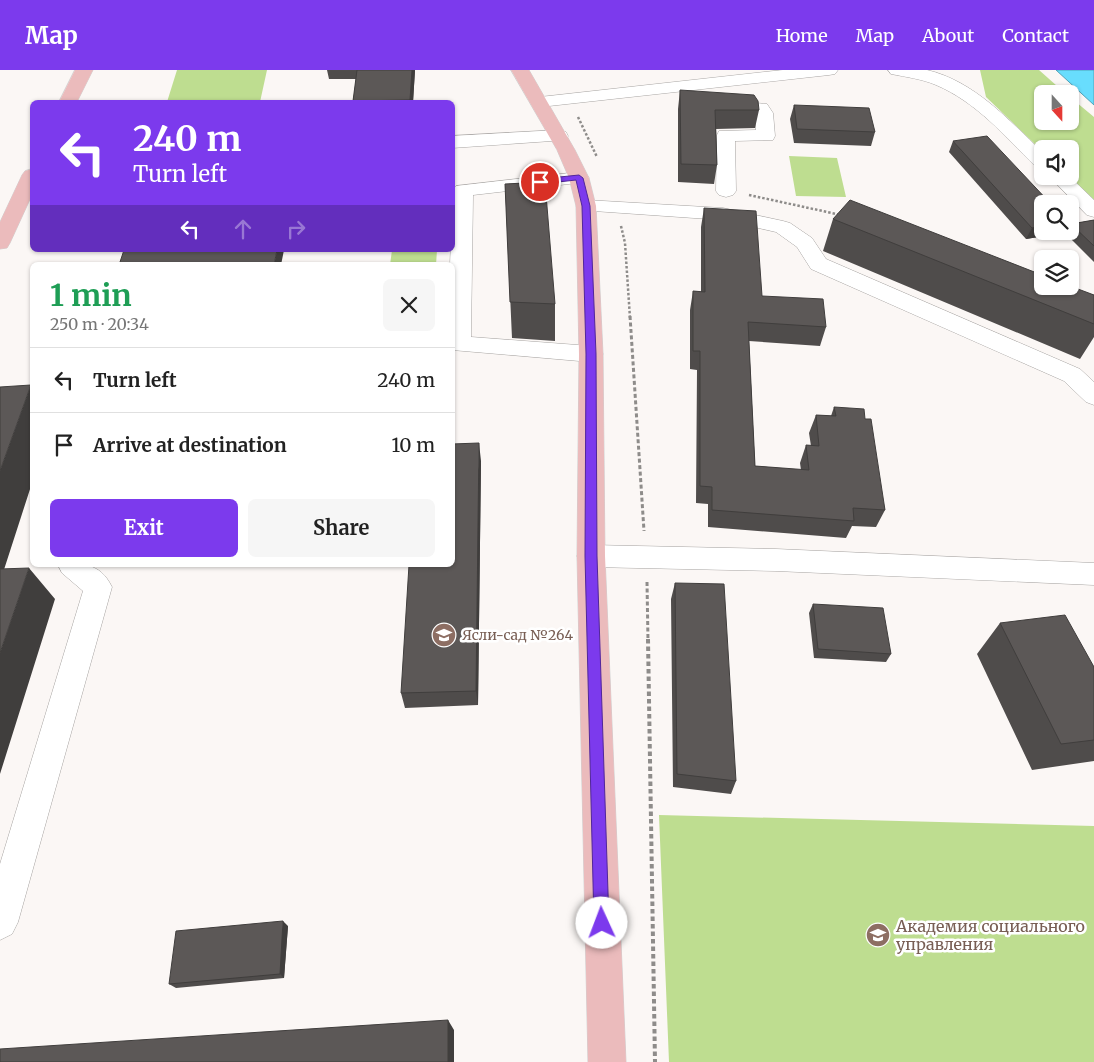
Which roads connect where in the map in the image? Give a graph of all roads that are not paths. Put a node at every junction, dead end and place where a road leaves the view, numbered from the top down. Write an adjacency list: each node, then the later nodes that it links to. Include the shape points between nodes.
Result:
1 (84, 70): 6 (main road)
2 (520, 70): 7 (main road)
3 (829, 70): 5 (street)
4 (898, 70): 10 (street, via 941,80 968,93)
5 (647, 90): 7 (street); 14 (street, via 672,102 761,108 766,136 726,135)
6 (69, 100)
7 (540, 102): 8 (main road)
8 (559, 136): 9 (street); 11 (main road)
9 (455, 142)
10 (1034, 155)
11 (579, 178): 17 (main road); 20 (street, via 463,190 459,344)
12 (30, 179): 15 (main road)
13 (1068, 185): 18 (street)
14 (726, 191)
15 (22, 195): 16 (main road); 19 (main road)
16 (0, 199)
17 (586, 206): 20 (main road); 21 (street, via 723,214 782,227 805,243 818,264 1072,374)
18 (1094, 210)
19 (0, 244)
20 (591, 354): 22 (main road)
21 (1094, 396)
22 (591, 556): 24 (street, via 776,560); 26 (main road)
23 (74, 567): 25 (street, via 98,587)
24 (1094, 574)
25 (0, 922)
26 (607, 1062)

